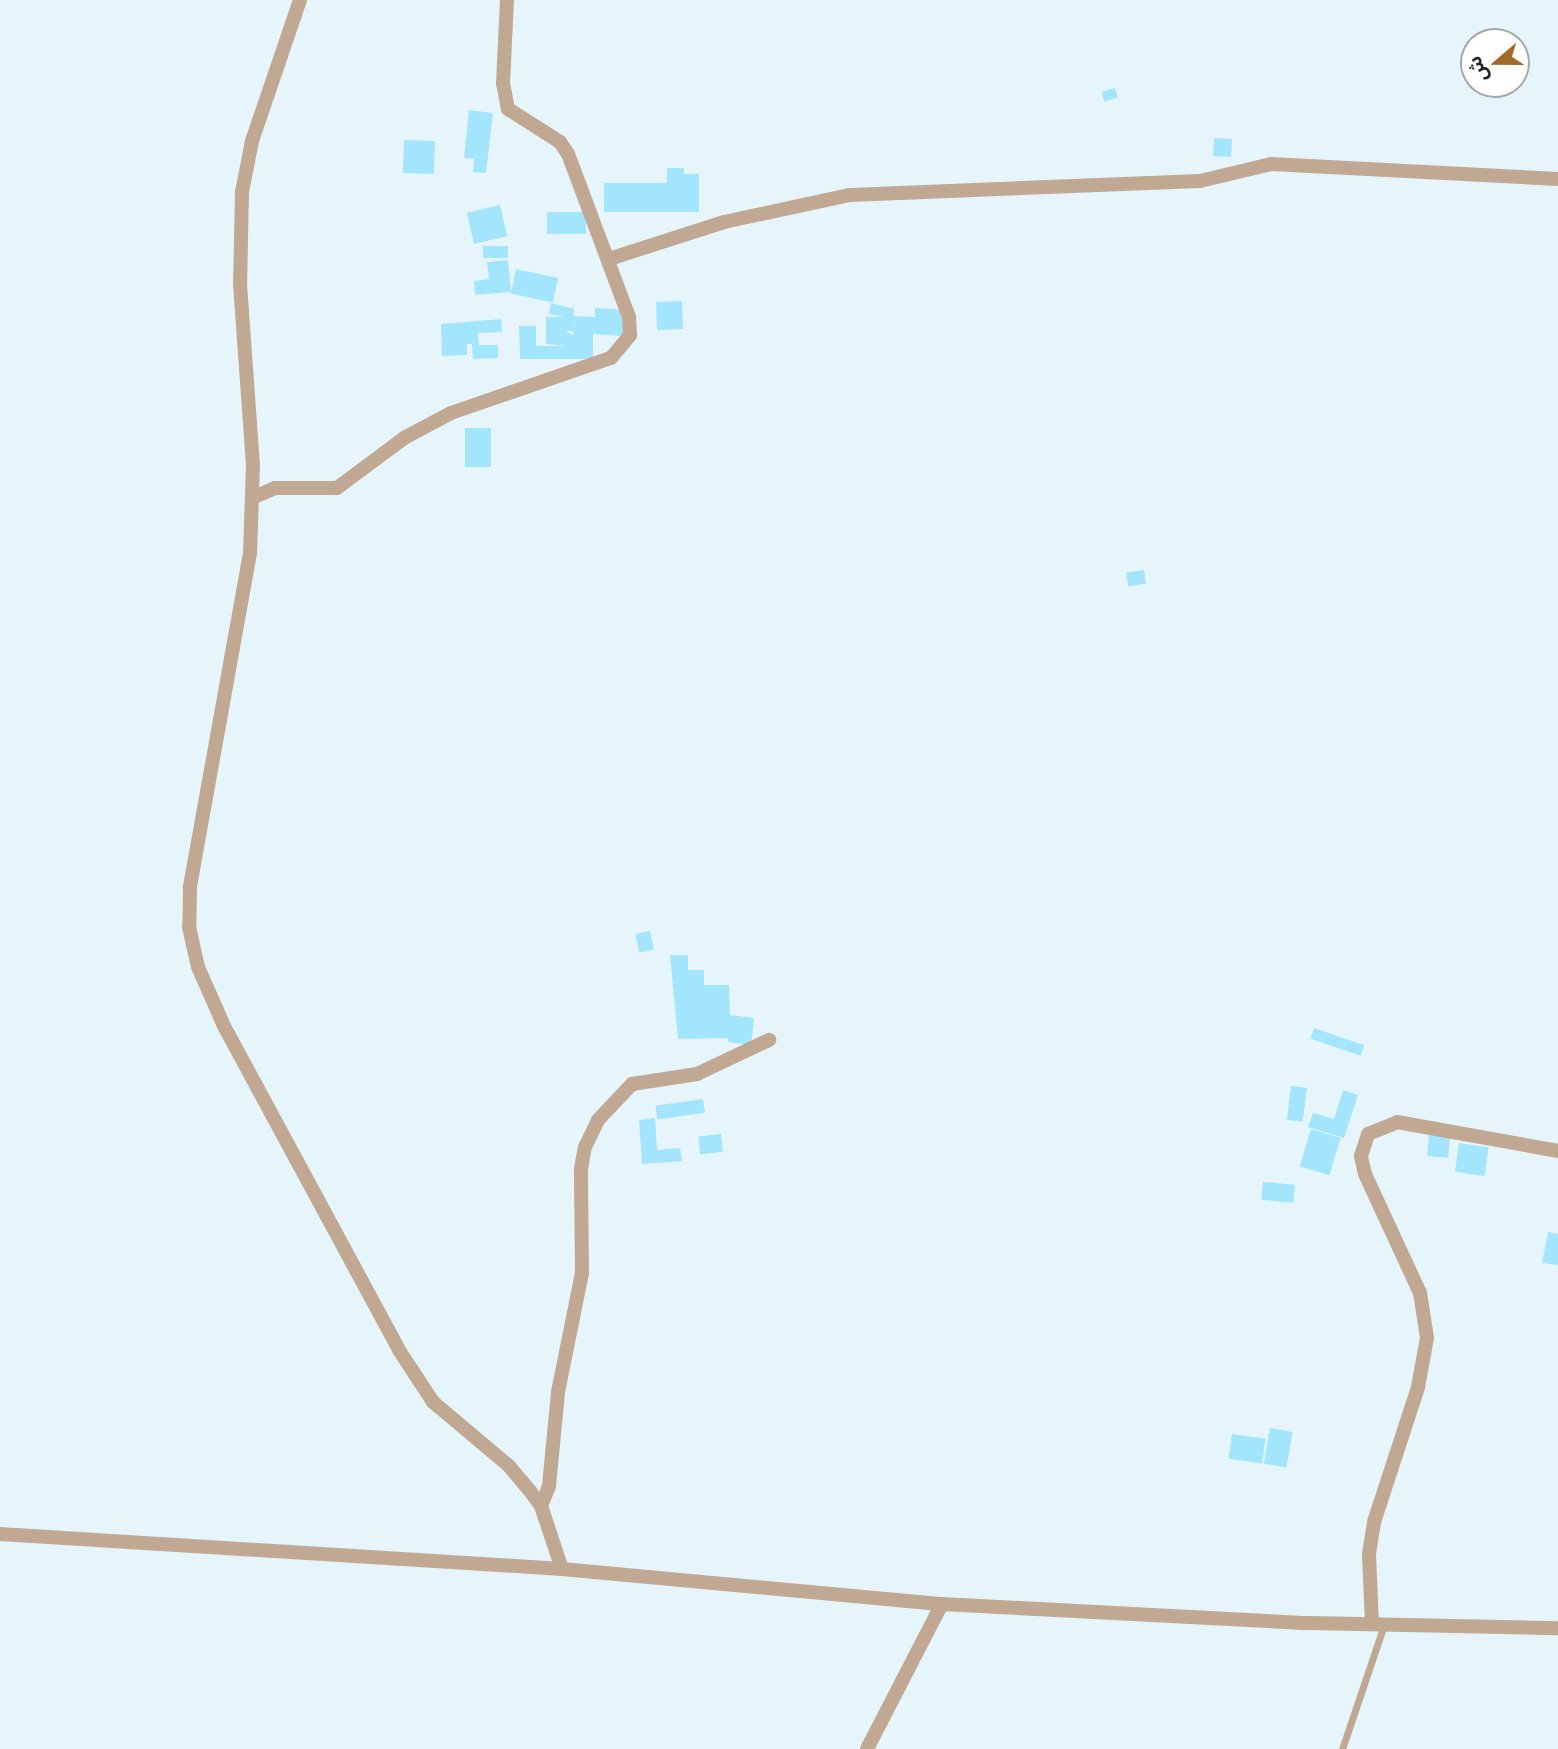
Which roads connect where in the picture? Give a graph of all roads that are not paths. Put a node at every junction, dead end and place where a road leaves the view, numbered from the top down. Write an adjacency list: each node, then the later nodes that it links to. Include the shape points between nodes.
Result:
1 (300, 0): 5 (street, via 252,141 242,192 240,284)
2 (508, 0): 4 (street, via 503,84 508,109 560,142)
3 (1558, 179): 4 (street, via 1271,164 1200,181 850,195 724,222)
4 (608, 259): 5 (street, via 629,317 630,335 611,358 452,412 404,438 337,488 275,488)
5 (254, 497): 8 (street, via 250,553 190,888 190,927 198,967 224,1026 414,1377 433,1402 509,1466)
6 (769, 1040): 8 (street, via 697,1074 632,1084 598,1120 585,1147 582,1273 558,1392 549,1486)
7 (1558, 1151): 12 (street, via 1397,1122 1368,1134 1361,1156 1365,1174 1420,1293 1427,1338 1418,1387 1374,1522 1369,1554)
8 (541, 1506): 10 (street)
9 (0, 1534): 10 (street)
10 (562, 1569): 11 (street)
11 (942, 1604): 12 (street); 14 (street)
12 (1378, 1624): 13 (street); 15 (lane)
13 (1558, 1628)
14 (867, 1749)
15 (1342, 1749)

